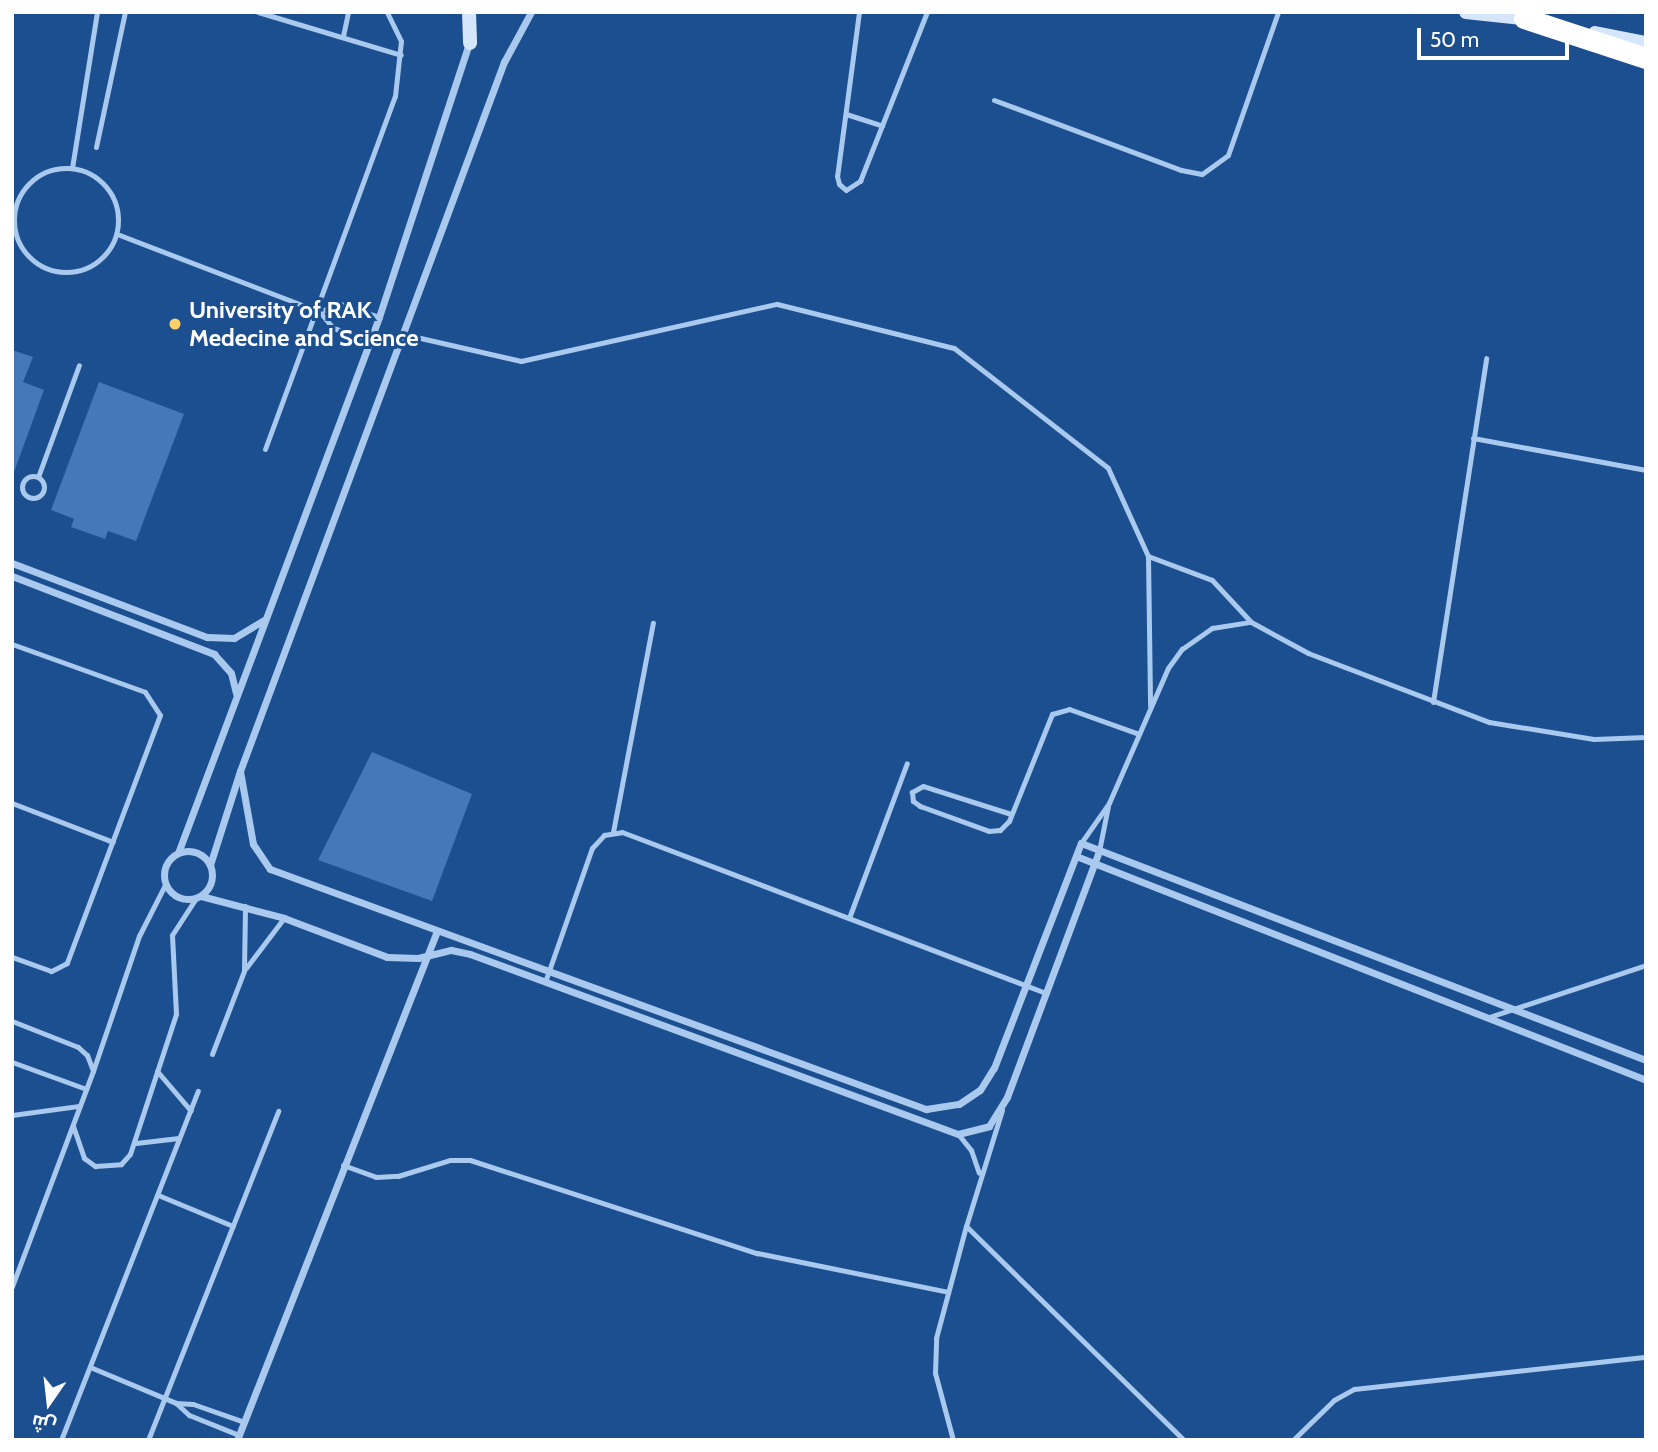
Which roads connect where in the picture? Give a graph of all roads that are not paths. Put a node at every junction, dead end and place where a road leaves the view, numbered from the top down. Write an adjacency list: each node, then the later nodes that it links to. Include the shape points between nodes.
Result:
1 (97, 12): 23 (lane)
2 (125, 12): 22 (lane)
3 (258, 12): 14 (lane)
4 (348, 12): 14 (lane)
5 (387, 12): 17 (lane, via 395,24)
6 (469, 12): 15 (main road)
7 (476, 12): 15 (street)
8 (531, 12): 27 (street, via 504,62)
9 (859, 12): 20 (lane)
10 (927, 12): 21 (lane)
11 (1279, 12): 19 (lane, via 1228,155 1202,174)
12 (1466, 12): 13 (main road)
13 (1524, 18): 16 (main road); 18 (highway)
14 (343, 36): 17 (lane)
15 (470, 43): 26 (street)
16 (1646, 43)
17 (401, 55): 25 (lane, via 395,96)
18 (1646, 58)
19 (994, 100)
20 (846, 114): 21 (lane); 21 (lane, via 837,180 846,190 858,185)
21 (882, 126)
22 (96, 147)
23 (72, 168): 24 (lane, via 90,173 109,191 118,216); 24 (lane, via 45,172 23,189 13,214 25,253 47,269 76,272 102,259)
24 (117, 234): 25 (lane)
25 (317, 311): 26 (lane, via 338,303); 28 (lane, via 333,328); 32 (lane)
26 (379, 317): 28 (street)
27 (403, 334): 37 (lane, via 521,361 777,304 954,348 1108,468); 50 (street)
28 (371, 340): 40 (street)
29 (1486, 358): 31 (lane)
30 (79, 365): 34 (lane)
31 (1474, 438): 33 (lane); 45 (lane)
32 (265, 449)
33 (1646, 470)
34 (38, 477): 36 (lane, via 27,478); 36 (lane, via 44,487 39,496 28,497)
35 (12, 485): 36 (lane)
36 (22, 488)
37 (1148, 555): 41 (lane, via 1212,580); 46 (lane)
38 (12, 563): 40 (street, via 207,637 247,634)
39 (12, 576): 44 (street, via 214,653 231,673)
40 (267, 617): 44 (street)
41 (1251, 622): 45 (lane, via 1308,653); 46 (lane, via 1212,628 1182,649)
42 (653, 623): 54 (lane)
43 (12, 644): 55 (lane, via 145,692 158,706 159,724)
44 (236, 697): 58 (street)
45 (1433, 702): 48 (lane, via 1489,722 1594,738)
46 (1150, 709): 47 (lane)
47 (1139, 734): 52 (lane); 53 (lane, via 1069,709 1052,714)
48 (1646, 737)
49 (907, 763): 66 (lane)
50 (240, 771): 61 (street); 67 (street, via 253,844 270,869)
51 (12, 803): 55 (lane)
52 (1109, 803): 56 (lane); 57 (lane)
53 (1011, 814): 53 (lane, via 1005,827 989,831 916,804 912,792 923,786)
54 (612, 832): 66 (lane, via 631,833); 72 (lane, via 592,848)
55 (113, 842): 69 (lane, via 67,962 60,969 42,970)
56 (1081, 843): 57 (street); 59 (street)
57 (1100, 851): 60 (street); 76 (street)
58 (178, 853): 61 (street, via 193,851); 62 (street, via 166,866)
59 (1076, 856): 60 (street); 74 (street)
60 (1094, 863): 75 (street); 77 (street)
61 (210, 866): 63 (street, via 212,877)
62 (166, 883): 63 (street, via 177,896); 82 (lane, via 135,947)
63 (199, 897): 64 (street); 83 (lane, via 172,935 177,1004)
64 (245, 905): 65 (street); 71 (lane)
65 (284, 918): 68 (street, via 387,957 410,959); 71 (lane)
66 (849, 918): 74 (lane)
67 (437, 931): 68 (street); 72 (street)
68 (428, 954): 73 (street, via 451,950 470,954); 96 (street)
69 (12, 957)
70 (1646, 965): 76 (lane)
71 (244, 971): 79 (lane)
72 (549, 971): 73 (lane); 74 (street, via 926,1109 959,1104 980,1090 994,1068)
73 (545, 982): 93 (street)
74 (1026, 986): 75 (lane)
75 (1046, 993): 87 (street)
76 (1504, 1008): 77 (lane); 80 (street)
77 (1485, 1018): 84 (street)
78 (12, 1021): 82 (lane, via 78,1047)
79 (212, 1054)
80 (1646, 1060)
81 (12, 1062): 85 (lane)
82 (93, 1071): 85 (lane)
83 (156, 1071): 89 (lane); 95 (lane)
84 (1646, 1080)
85 (86, 1088): 88 (lane)
86 (198, 1091): 89 (lane)
87 (1007, 1097): 93 (street, via 989,1126); 97 (lane)
88 (79, 1106): 91 (lane); 92 (lane)
89 (191, 1111): 94 (lane)
90 (278, 1111): 99 (lane)
91 (12, 1115)
92 (72, 1126): 95 (lane, via 84,1158 95,1166 121,1164); 101 (lane)
93 (958, 1134): 97 (lane, via 971,1150)
94 (179, 1138): 95 (lane); 98 (lane)
95 (136, 1143)
96 (343, 1165): 102 (lane, via 376,1177 398,1176 450,1160 470,1160 757,1253); 107 (street)
97 (979, 1173): 100 (lane)
98 (158, 1195): 99 (lane); 104 (lane)
99 (233, 1226): 105 (lane)
100 (966, 1226): 102 (lane); 112 (lane)
101 (12, 1287)
102 (948, 1292): 111 (lane, via 936,1338 935,1373)
103 (1646, 1357): 113 (lane, via 1354,1390 1334,1400)
104 (90, 1367): 105 (lane); 109 (lane)
105 (164, 1398): 106 (lane); 110 (lane)
106 (176, 1403): 107 (lane, via 193,1404); 108 (lane, via 189,1415)
107 (244, 1422): 108 (street)
108 (238, 1438)
109 (61, 1440)
110 (148, 1440)
111 (953, 1440)
112 (1184, 1440)
113 (1293, 1440)

